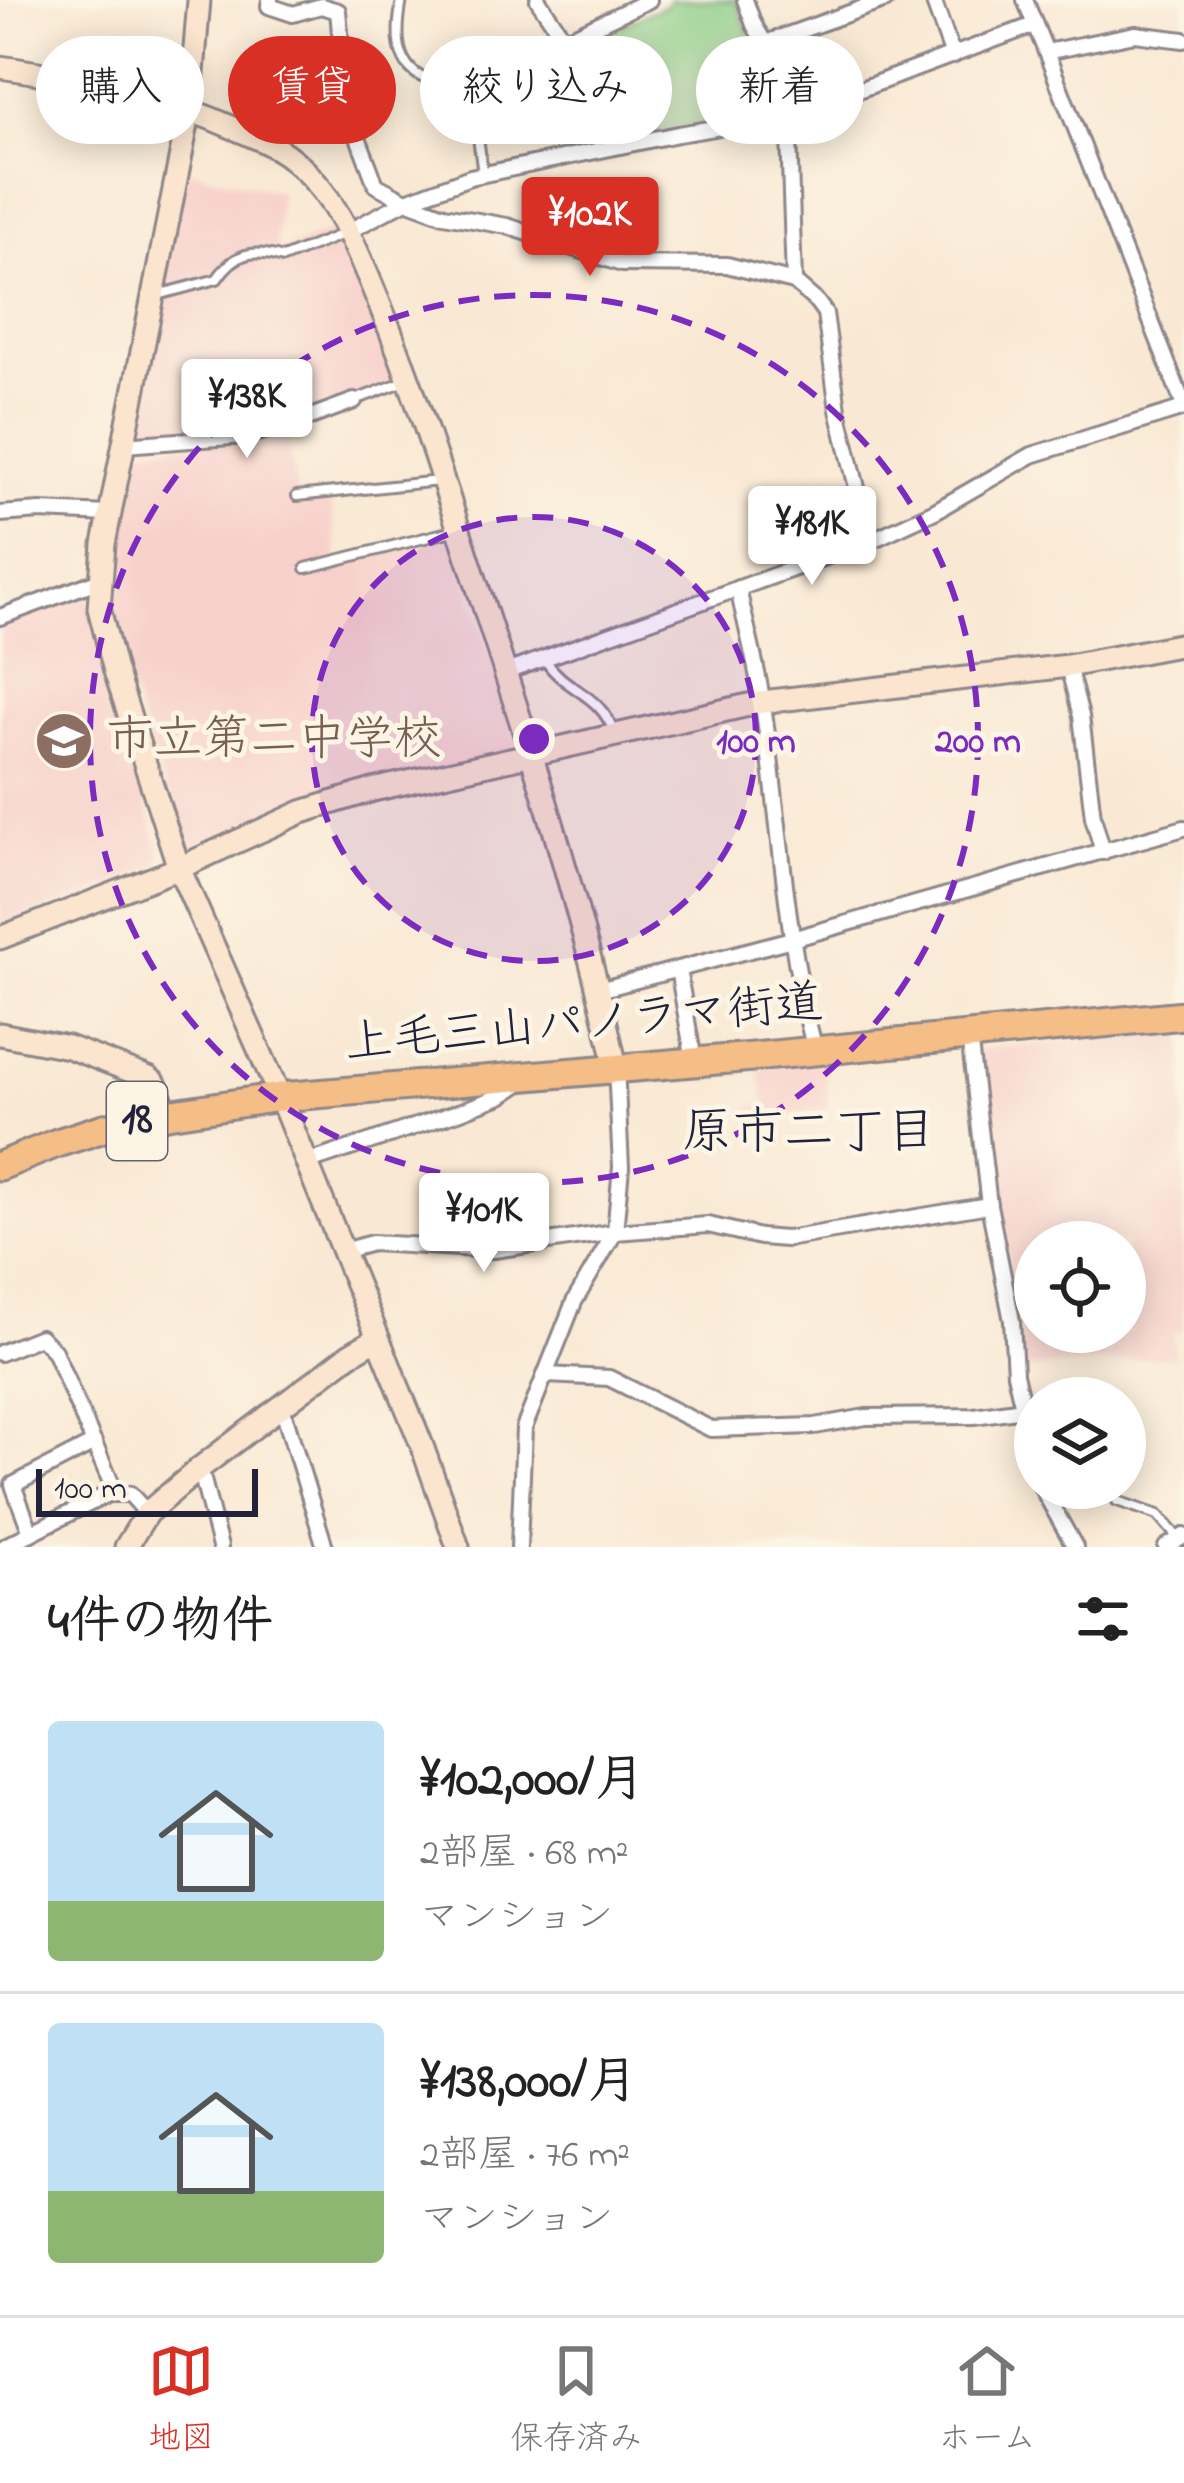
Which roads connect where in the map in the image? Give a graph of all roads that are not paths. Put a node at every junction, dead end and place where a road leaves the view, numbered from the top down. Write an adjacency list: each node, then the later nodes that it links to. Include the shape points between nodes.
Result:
1 (199, 0): 11 (street)
2 (270, 0): 28 (street, via 293,14 321,6 338,11 347,109 376,185)
3 (402, 0): 27 (lane, via 398,48 419,77 468,92)
4 (538, 0): 12 (street)
5 (649, 0): 13 (street)
6 (746, 0): 14 (street)
7 (886, 0): 15 (street)
8 (933, 0): 18 (street)
9 (1025, 0): 10 (street)
10 (1034, 25): 17 (street); 18 (street)
11 (196, 36)
12 (565, 36)
13 (573, 36)
14 (761, 36)
15 (785, 36)
16 (1184, 40): 17 (street, via 1136,34)
17 (1046, 52): 32 (street, via 1149,320)
18 (953, 56): 21 (street)
19 (0, 67): 20 (street)
20 (36, 73)
21 (864, 88)
22 (204, 115): 29 (street, via 299,165)
23 (696, 132): 26 (street)
24 (183, 144): 31 (street)
25 (789, 144): 30 (street)
26 (615, 146): 27 (street)
27 (483, 173): 28 (street)
28 (406, 201): 29 (street); 30 (street, via 622,264 727,265)
29 (349, 231): 31 (lane, via 283,259 261,252 228,262 217,279); 33 (street)
30 (794, 282): 42 (street, via 825,313 838,410)
31 (153, 296): 36 (street)
32 (1179, 374): 35 (street)
33 (410, 379): 34 (lane); 37 (street)
34 (354, 401): 36 (street, via 244,436)
35 (1184, 407): 42 (street, via 1031,455)
36 (124, 446): 40 (street)
37 (443, 481): 38 (lane); 41 (street)
38 (297, 496)
39 (0, 514): 40 (street)
40 (110, 514): 44 (street)
41 (459, 530): 43 (lane); 50 (street)
42 (870, 541): 45 (street)
43 (306, 568)
44 (100, 580): 46 (street); 56 (street, via 115,671)
45 (738, 588): 48 (street); 51 (street)
46 (0, 617)
47 (1184, 644): 49 (street)
48 (544, 658): 50 (street); 52 (lane, via 555,675 596,701)
49 (1068, 666): 51 (street); 55 (street)
50 (506, 673): 53 (street)
51 (763, 702): 52 (street); 58 (street)
52 (616, 735): 53 (street)
53 (531, 754): 56 (street, via 302,812); 60 (street)
54 (1184, 828): 55 (street)
55 (1103, 852): 58 (street)
56 (179, 868): 57 (street); 68 (street)
57 (0, 938)
58 (792, 939): 59 (street); 64 (street)
59 (678, 970): 60 (street); 65 (street)
60 (599, 990): 66 (street)
61 (1184, 1015): 63 (highway, 上毛三山パノラマ街道 / 18)
62 (0, 1034): 69 (street, via 68,1047 149,1078)
63 (969, 1036): 64 (highway, 上毛三山パノラマ街道 / 18); 72 (street)
64 (815, 1051): 65 (highway, 上毛三山パノラマ街道 / 18)
65 (694, 1061): 66 (highway, 上毛三山パノラマ街道 / 18)
66 (616, 1067): 67 (highway, 上毛三山パノラマ街道 / 18); 73 (street)
67 (518, 1076): 68 (highway, 上毛三山パノラマ街道 / 18); 70 (street, via 520,1085 501,1096)
68 (280, 1096): 69 (highway, 上毛三山パノラマ街道 / 18); 70 (street)
69 (167, 1114): 71 (highway, 上毛三山パノラマ街道 / 18)
70 (306, 1162): 74 (street)
71 (0, 1166)
72 (989, 1205): 73 (street, via 786,1239 708,1225); 78 (street)
73 (615, 1232): 74 (street, via 494,1250 372,1243); 77 (street, via 574,1302)
74 (343, 1251): 75 (street)
75 (378, 1338): 79 (street); 93 (street)
76 (0, 1353): 81 (street, via 40,1337 54,1351)
77 (546, 1375): 80 (street, via 609,1378 711,1429); 94 (street, via 524,1428)
78 (1016, 1377)
79 (282, 1407): 82 (street); 92 (street)
80 (1014, 1412)
81 (94, 1443): 83 (street); 87 (street, via 13,1485)
82 (200, 1468): 86 (street); 91 (street)
83 (116, 1494): 86 (street, via 130,1494); 87 (street)
84 (1054, 1509): 95 (street)
85 (1140, 1509): 88 (lane, via 1158,1515)
86 (147, 1513): 90 (street)
87 (32, 1533): 89 (street)
88 (1178, 1541)
89 (10, 1546)
90 (126, 1547)
91 (220, 1547)
92 (325, 1547)
93 (458, 1547)
94 (519, 1547)
95 (1075, 1547)

